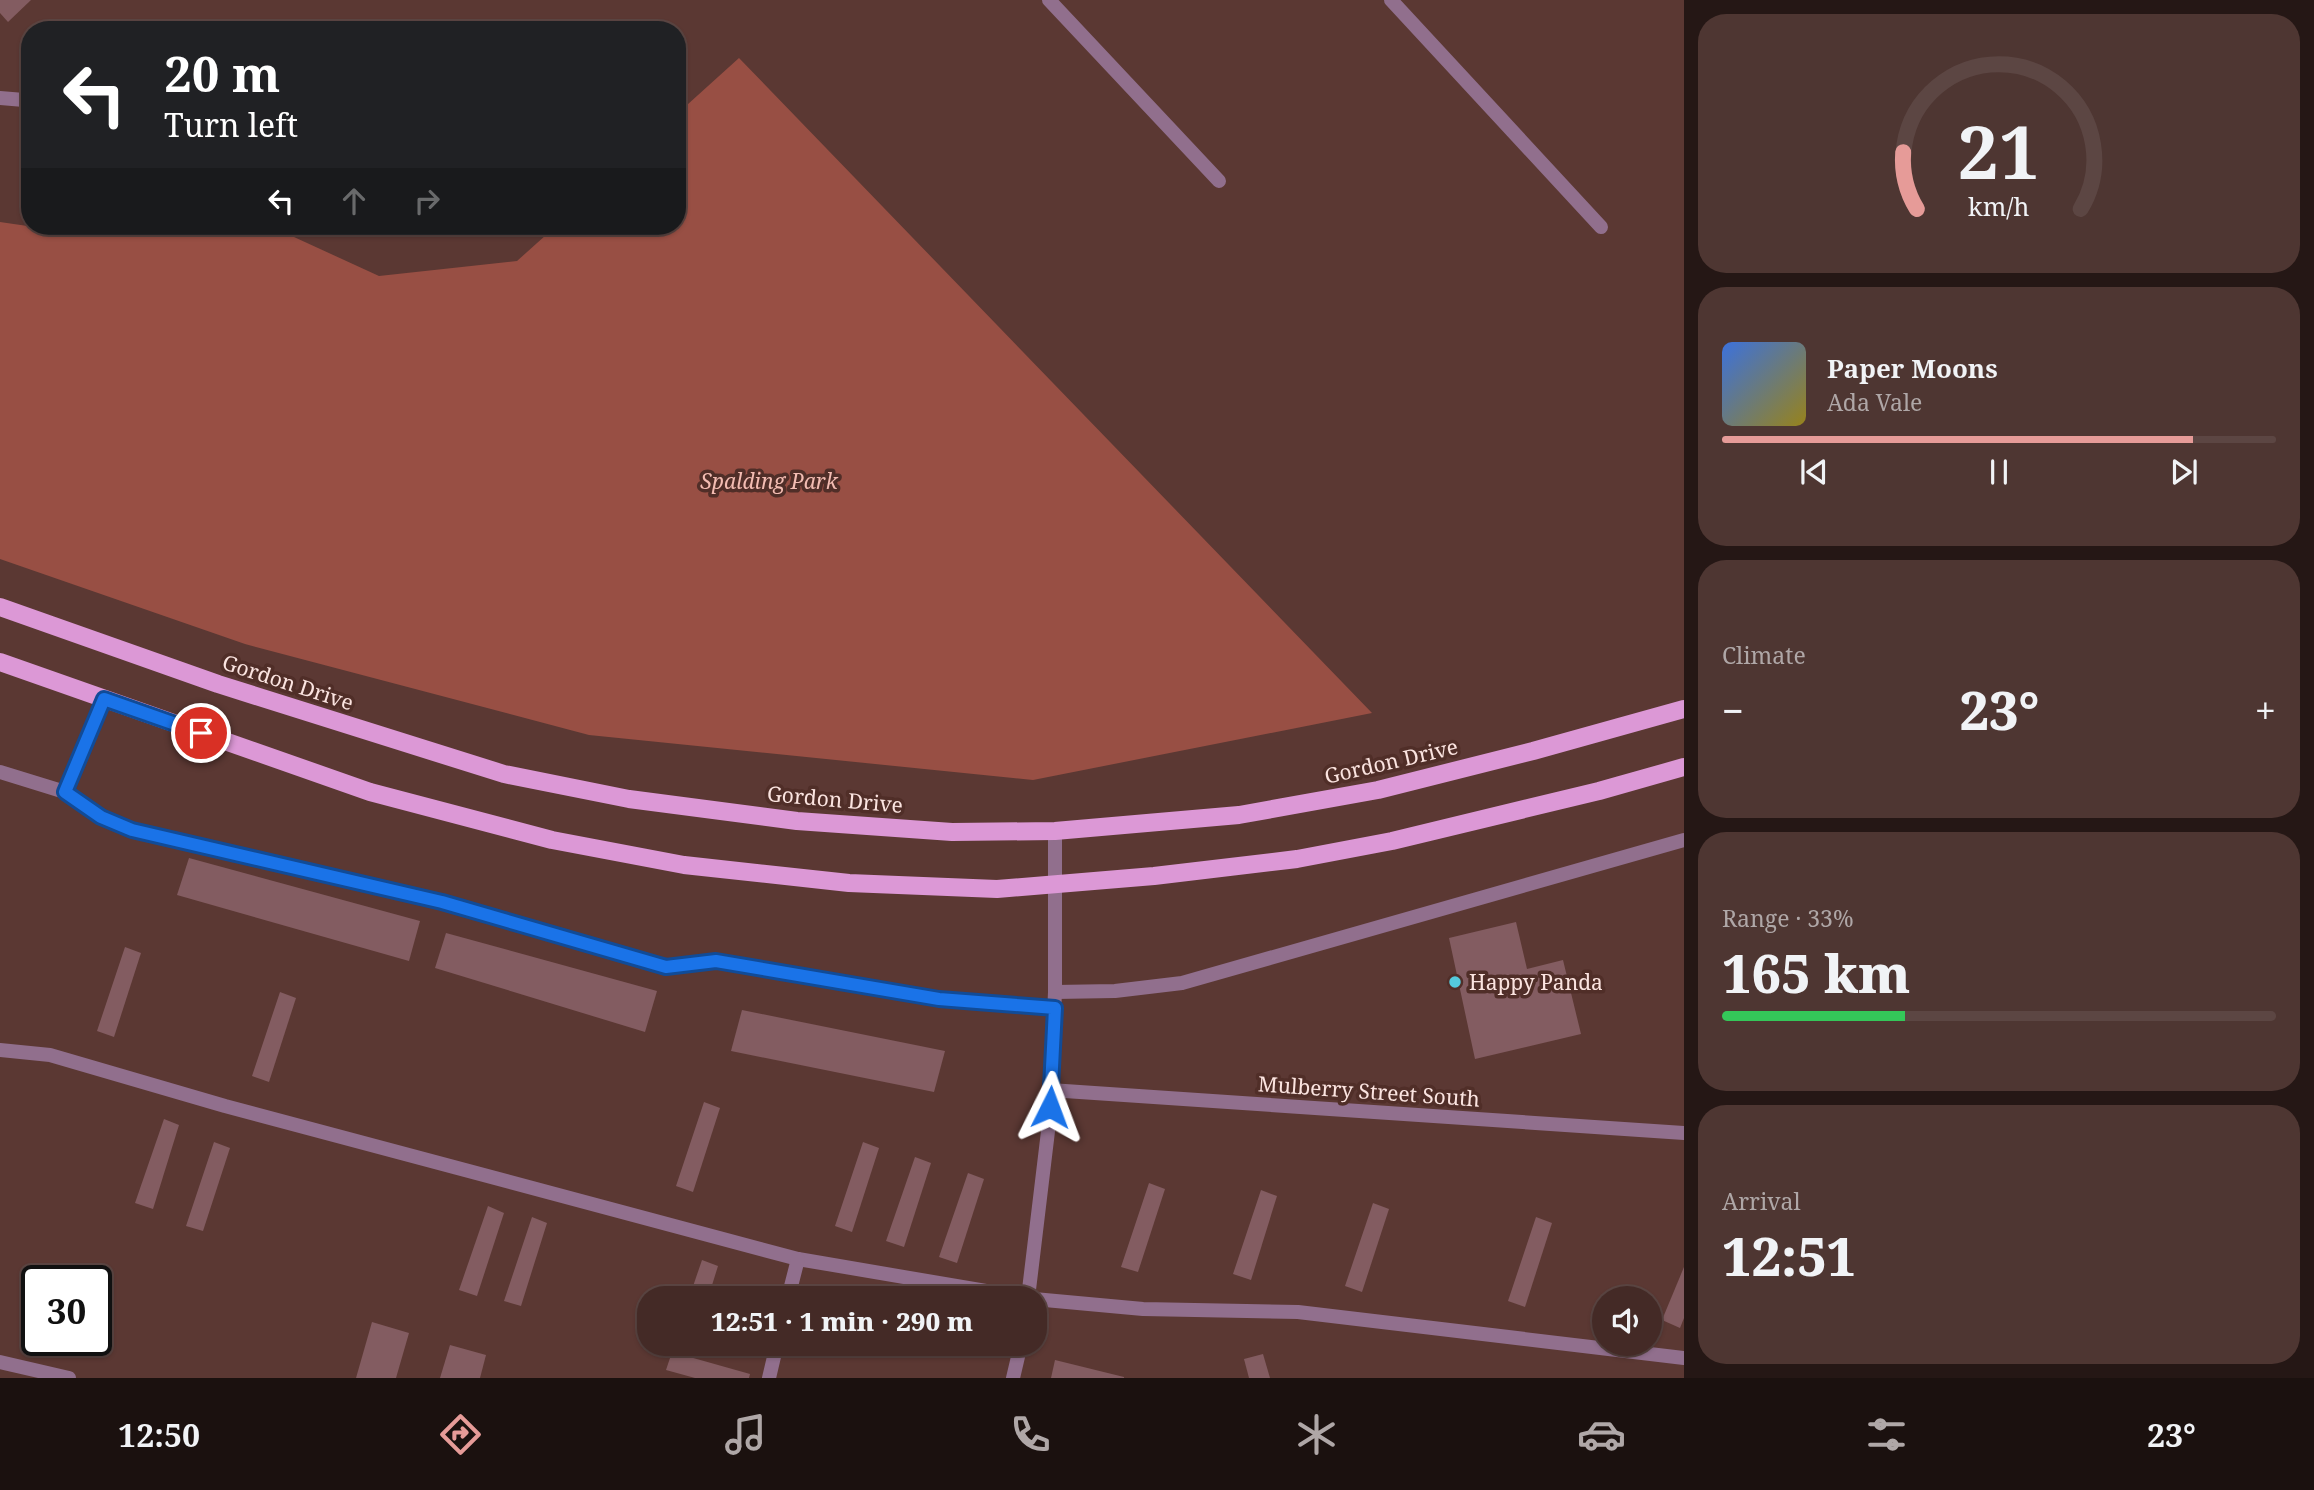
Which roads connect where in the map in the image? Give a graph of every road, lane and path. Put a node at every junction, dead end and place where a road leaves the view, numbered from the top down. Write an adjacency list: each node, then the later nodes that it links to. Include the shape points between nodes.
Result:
1 (1049, 0): 5 (street)
2 (1391, 0): 6 (street)
3 (0, 98): 4 (street)
4 (21, 100)
5 (1219, 181)
6 (1601, 227)
7 (0, 607): 14 (main road, Gordon Drive, via 218,684 504,774 629,799 797,821 951,832)
8 (0, 662): 9 (main road)
9 (104, 699): 13 (street); 16 (main road, via 370,792 565,843 684,865 849,883 997,888)
10 (1684, 709): 14 (main road, Gordon Drive, via 1378,790 1239,815)
11 (1684, 767): 16 (main road, via 1392,841 1297,859)
12 (0, 772): 13 (street)
13 (65, 792): 18 (street, via 101,817 132,830 442,902 666,967 716,961 939,999)
14 (1055, 831): 16 (street)
15 (1684, 840): 17 (street, via 1182,983)
16 (1055, 883): 17 (street)
17 (1055, 992): 18 (street)
18 (1055, 1008): 20 (street)
19 (0, 1050): 22 (street, via 50,1055)
20 (1051, 1090): 21 (street, Mulberry Street South); 25 (street)
21 (1684, 1133)
22 (798, 1259): 23 (street); 24 (street)
23 (791, 1286)
24 (957, 1286)
25 (1029, 1286)
26 (1047, 1300): 29 (street, via 1143,1309 1298,1312)
27 (774, 1356): 32 (street)
28 (1018, 1356): 33 (street)
29 (1684, 1358)
30 (0, 1362): 31 (street)
31 (69, 1378)
32 (769, 1378)
33 (1013, 1378)

